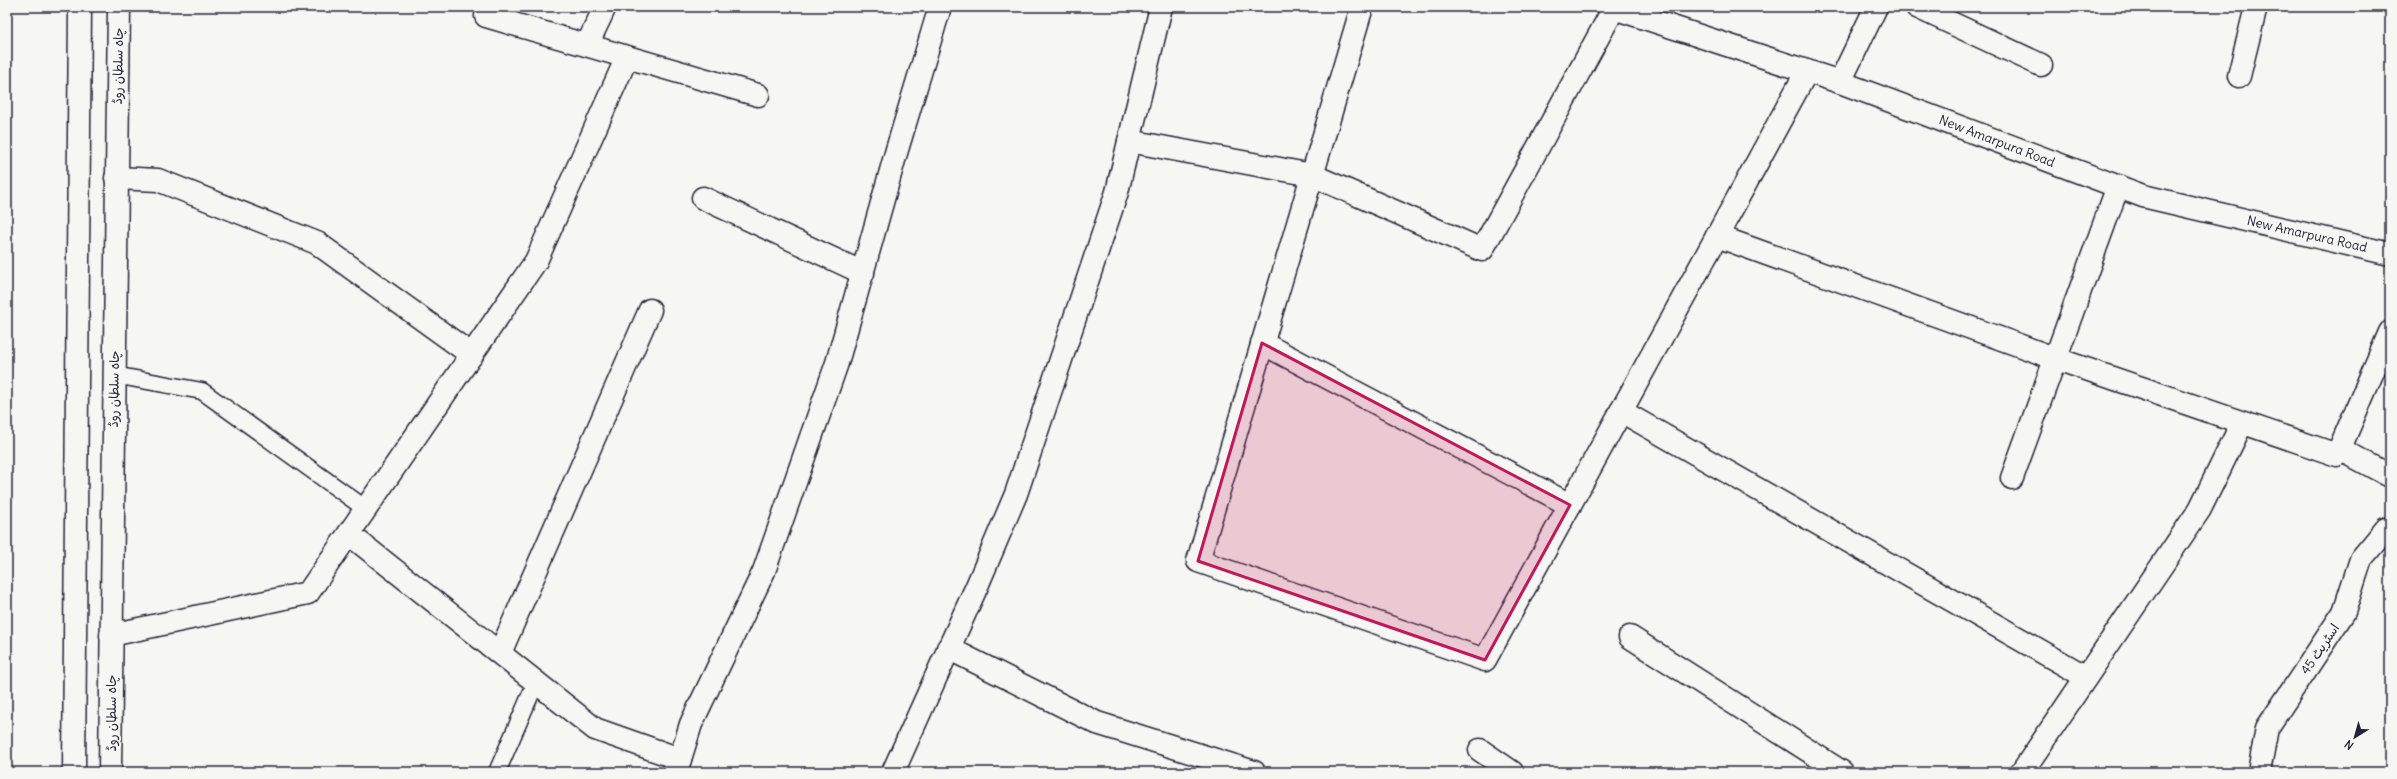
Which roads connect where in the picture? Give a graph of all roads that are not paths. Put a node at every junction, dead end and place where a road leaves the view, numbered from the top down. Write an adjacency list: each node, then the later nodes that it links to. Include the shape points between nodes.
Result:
1 (80, 7): 50 (street)
2 (119, 7): 21 (street, چاہ سلطان روڈ)
3 (605, 7): 12 (street)
4 (940, 7): 26 (street)
5 (1161, 7): 19 (street)
6 (1362, 7): 20 (street)
7 (1612, 7): 15 (street, New Amarpura Road); 20 (street, via 1482,250)
8 (1876, 7): 17 (street)
9 (1916, 7): 14 (street)
10 (2256, 7): 16 (street)
11 (486, 16): 12 (street)
12 (587, 45): 13 (street)
13 (627, 56): 18 (street); 30 (street, via 536,261)
14 (2041, 65)
15 (1807, 71): 17 (street, New Amarpura Road); 24 (street)
16 (2239, 76)
17 (1840, 82): 22 (street, New Amarpura Road)
18 (758, 95)
19 (1129, 141): 20 (street); 44 (street, via 1117,192 1016,494)
20 (1312, 175): 29 (street)
21 (116, 178): 30 (street, via 158,180 317,243); 32 (street, چاہ سلطان روڈ)
22 (2118, 186): 25 (street, New Amarpura Road, via 2143,196); 31 (street)
23 (703, 198): 26 (street)
24 (1717, 236): 31 (street); 33 (street)
25 (2390, 254)
26 (863, 273): 49 (street, via 837,363 764,571 691,724)
27 (650, 310): 45 (street)
28 (2390, 332): 35 (street)
29 (1262, 343): 38 (street); 38 (street, via 1198,561 1485,660)
30 (472, 355): 39 (street)
31 (2054, 358): 34 (street); 37 (street)
32 (114, 375): 39 (lane, via 202,391); 42 (street, چاہ سلطان روڈ)
33 (1621, 411): 38 (street); 46 (street)
34 (2242, 423): 35 (street, via 2337,455); 46 (street, via 2200,509)
35 (2340, 449): 36 (street)
36 (2390, 476)
37 (2012, 478)
38 (1570, 505)
39 (366, 509): 41 (street)
40 (2389, 527): 58 (street, اسٹریٹ 45, via 2361,559 2344,612 2267,728)
41 (349, 534): 42 (street, via 308,594); 45 (street)
42 (111, 635): 51 (street, چاہ سلطان روڈ)
43 (1630, 637): 56 (street)
44 (948, 648): 53 (street); 54 (street, via 1097,724)
45 (500, 654): 47 (street)
46 (2086, 677): 57 (street)
47 (536, 682): 49 (street, via 595,728); 52 (lane)
48 (1480, 750): 55 (street)
49 (678, 765)
50 (74, 772)
51 (110, 772)
52 (497, 772)
53 (893, 772)
54 (1254, 772)
55 (1512, 772)
56 (1842, 772)
57 (2022, 772)
58 (2259, 772)

